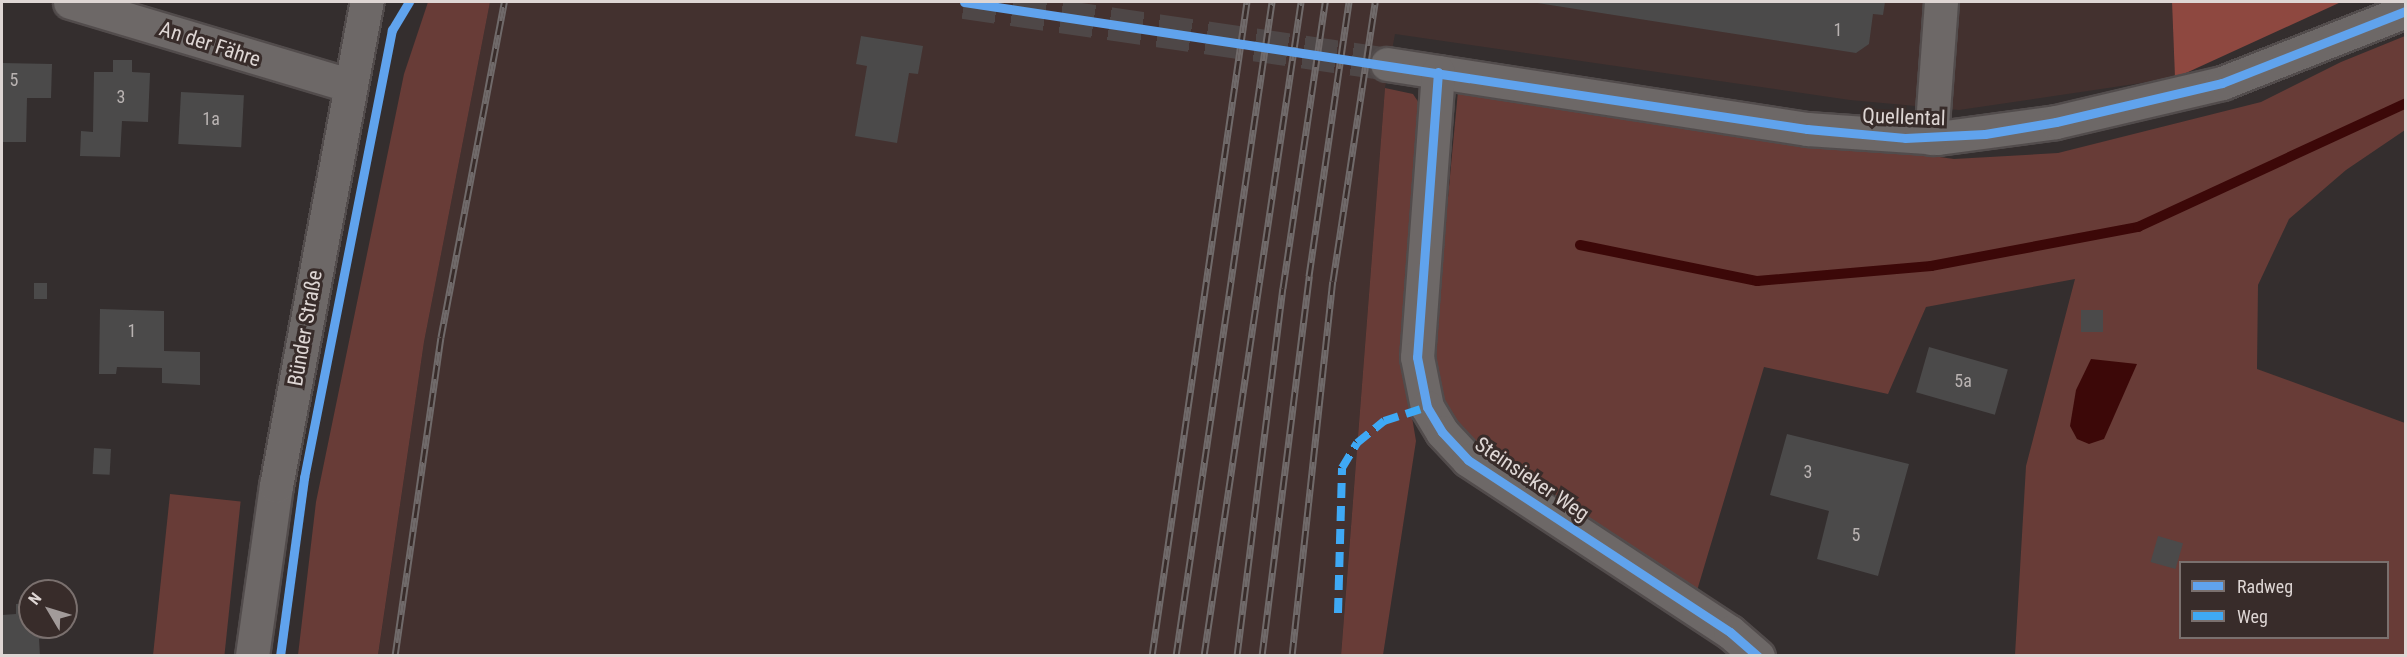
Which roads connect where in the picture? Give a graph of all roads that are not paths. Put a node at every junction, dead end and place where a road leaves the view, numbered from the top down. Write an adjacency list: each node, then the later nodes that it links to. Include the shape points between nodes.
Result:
1 (70, 2): 7 (street, An der Fähre)
2 (367, 2): 7 (street, Bünder Straße)
3 (1941, 2): 8 (street)
4 (2406, 11): 8 (street, Quellental, via 2222,83 2056,122)
5 (1387, 64): 6 (street, Quellental)
6 (1438, 72): 8 (street, Quellental, via 1807,129); 10 (street, Steinsieker Weg, via 1418,357 1427,407 1442,432 1468,460 1730,632)
7 (349, 85): 9 (street, Bünder Straße, via 276,486)
8 (1931, 138)
9 (252, 656)
10 (1758, 656)

